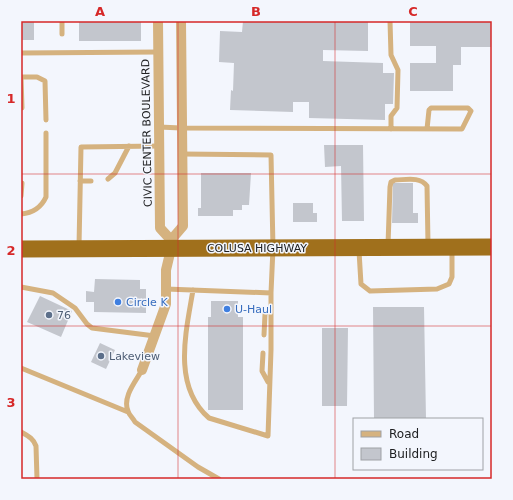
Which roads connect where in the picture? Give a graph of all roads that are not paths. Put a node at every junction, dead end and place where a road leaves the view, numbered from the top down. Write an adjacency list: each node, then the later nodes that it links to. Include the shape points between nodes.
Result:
1 (62, 21): 5 (lane)
2 (158, 21): 6 (street, CIVIC CENTER BOULEVARD)
3 (181, 21): 12 (street)
4 (390, 21): 13 (lane, via 391,55 398,70 397,108 391,116)
5 (62, 34)
6 (158, 52): 7 (lane); 11 (street, CIVIC CENTER BOULEVARD)
7 (21, 53)
8 (21, 77): 9 (lane); 10 (lane, via 37,77 45,81)
9 (22, 108)
10 (46, 120)
11 (159, 127): 12 (lane); 17 (street, CIVIC CENTER BOULEVARD)
12 (181, 128): 13 (lane); 18 (street)
13 (391, 129): 14 (lane)
14 (427, 129): 14 (lane, via 462,129 471,111 468,108 431,108)
15 (46, 132): 24 (lane, via 46,197 43,205 35,211)
16 (129, 146): 17 (lane); 19 (lane, via 115,174); 20 (lane, via 81,147)
17 (159, 146): 25 (street, CIVIC CENTER BOULEVARD, via 160,228)
18 (181, 154): 25 (street, via 183,226); 29 (lane, via 271,155)
19 (108, 179)
20 (80, 181): 21 (lane); 33 (lane)
21 (92, 181)
22 (22, 183): 23 (lane)
23 (21, 196)
24 (21, 214)
25 (171, 244): 29 (highway, COLUSA HIGHWAY); 33 (highway, COLUSA HIGHWAY); 35 (street, via 166,270)
26 (428, 247): 27 (highway, COLUSA HIGHWAY); 31 (highway, COLUSA HIGHWAY); 31 (lane, via 426,186 419,180 395,180 391,182 390,187)
27 (452, 247): 28 (highway, COLUSA HIGHWAY); 30 (lane, via 452,277 449,284 437,289 370,291 361,284)
28 (492, 247)
29 (273, 248): 30 (highway, COLUSA HIGHWAY); 37 (lane)
30 (358, 248): 31 (highway, COLUSA HIGHWAY)
31 (388, 248)
32 (21, 249): 33 (highway, COLUSA HIGHWAY)
33 (79, 249)
34 (21, 287): 39 (lane, via 53,293 75,308 92,328)
35 (166, 289): 36 (lane); 39 (street, via 166,304)
36 (193, 290): 37 (lane); 44 (lane, via 184,344 185,367 190,392 203,412 209,418 268,436)
37 (271, 293): 38 (lane)
38 (271, 307): 40 (lane, via 265,314); 44 (lane)
39 (155, 336): 43 (street)
40 (264, 336)
41 (263, 353): 44 (lane, via 262,371)
42 (21, 368): 45 (lane)
43 (142, 370): 45 (lane, via 127,397)
44 (269, 383)
45 (128, 412): 48 (lane, via 135,422 198,467)
46 (21, 432): 47 (lane, via 30,436 36,446)
47 (37, 479)
48 (220, 479)

